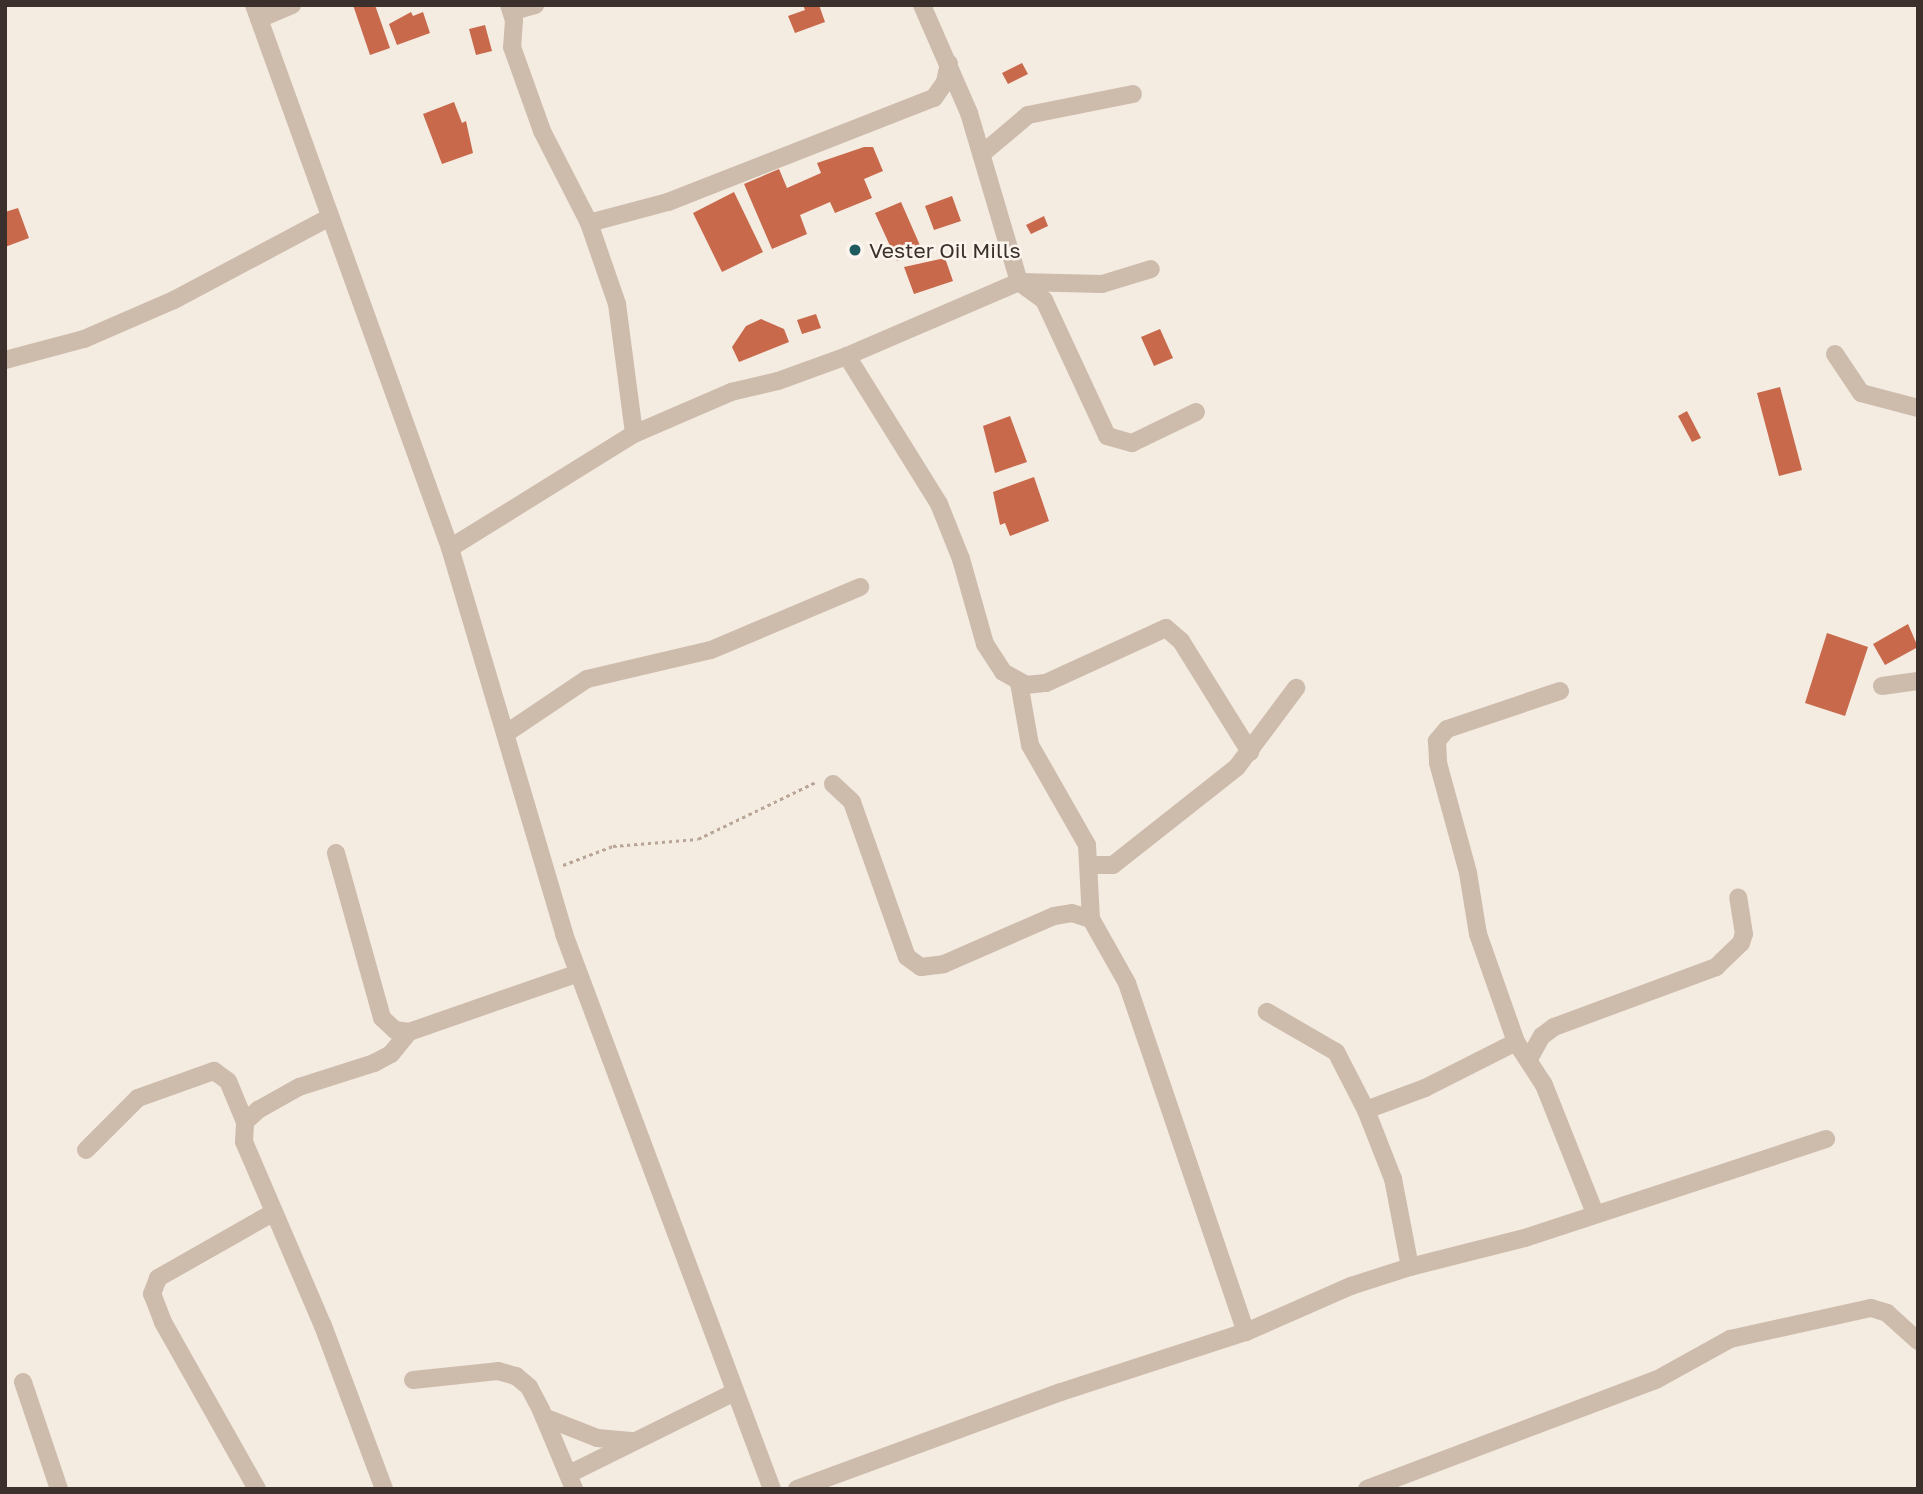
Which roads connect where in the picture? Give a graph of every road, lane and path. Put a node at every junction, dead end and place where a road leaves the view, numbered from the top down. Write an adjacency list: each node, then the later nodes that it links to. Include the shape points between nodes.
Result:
1 (292, 5): 5 (street)
2 (535, 5): 4 (street)
3 (922, 5): 6 (street)
4 (511, 8): 10 (street, via 512,47 529,96 555,161)
5 (256, 12): 9 (street)
6 (949, 63): 8 (street); 10 (street, via 945,82 934,98 668,202)
7 (1133, 94): 8 (street, via 1028,115)
8 (983, 153): 12 (street)
9 (330, 218): 15 (street, via 174,300 83,339); 19 (street, via 372,323)
10 (589, 222): 18 (street, via 617,304)
11 (1151, 269): 12 (street, via 1102,284)
12 (1019, 282): 14 (street); 17 (street, via 1044,300 1107,436 1132,443)
13 (1835, 354): 16 (street, via 1861,393)
14 (847, 356): 18 (street, via 778,381 730,392); 22 (street, via 939,504 961,559 985,644 1003,672)
15 (5, 360)
16 (1918, 408)
17 (1196, 412)
18 (634, 434): 19 (street)
19 (450, 548): 26 (street)
20 (860, 587): 26 (street, via 711,650 587,680)
21 (1918, 681): 23 (street)
22 (1019, 683): 27 (street, via 1035,686 1069,675 1119,646 1166,628 1181,641); 30 (street, via 1031,745 1080,826)
23 (1882, 686)
24 (1296, 688): 27 (street)
25 (1560, 691): 37 (street, via 1447,729 1437,741 1438,763 1468,873 1478,934)
26 (508, 732): 31 (street)
27 (1250, 752): 30 (street, via 1113,865)
28 (833, 784): 31 (path, via 818,781 698,839 613,846); 33 (street, via 852,802 907,957 921,967 944,964 1054,916 1072,913)
29 (336, 853): 36 (street, via 382,1018 395,1030)
30 (1091, 865): 33 (street, via 1087,901)
31 (546, 873): 34 (street)
32 (1738, 897): 38 (street, via 1744,934 1741,943 1716,967 1554,1027 1542,1036)
33 (1091, 919): 46 (street, via 1127,983)
34 (578, 973): 36 (street); 50 (street)
35 (1267, 1012): 39 (street, via 1336,1052)
36 (409, 1032): 40 (street, via 391,1054 299,1087)
37 (1516, 1042): 38 (street); 39 (street, via 1425,1088)
38 (1529, 1059): 44 (street, via 1562,1123 1582,1189)
39 (1366, 1110): 45 (street, via 1393,1179)
40 (245, 1122): 42 (street, via 228,1081 214,1071 138,1098); 43 (street, via 244,1142)
41 (1826, 1139): 44 (street)
42 (86, 1150)
43 (274, 1212): 55 (street, via 158,1278 152,1294 163,1322); 56 (street)
44 (1595, 1213): 45 (street, via 1525,1238)
45 (1410, 1267): 46 (street, via 1351,1286)
46 (1247, 1332): 58 (street, via 1061,1392)
47 (1918, 1341): 59 (street, via 1887,1313 1871,1308 1730,1339 1656,1380)
48 (413, 1380): 51 (street, via 508,1372 529,1387)
49 (23, 1382): 54 (street)
50 (736, 1392): 52 (street); 57 (street)
51 (544, 1418): 52 (street, via 597,1438); 53 (street)
52 (631, 1441): 53 (street)
53 (572, 1482)
54 (59, 1489)
55 (257, 1489)
56 (384, 1489)
57 (772, 1489)
58 (797, 1489)
59 (1367, 1489)

